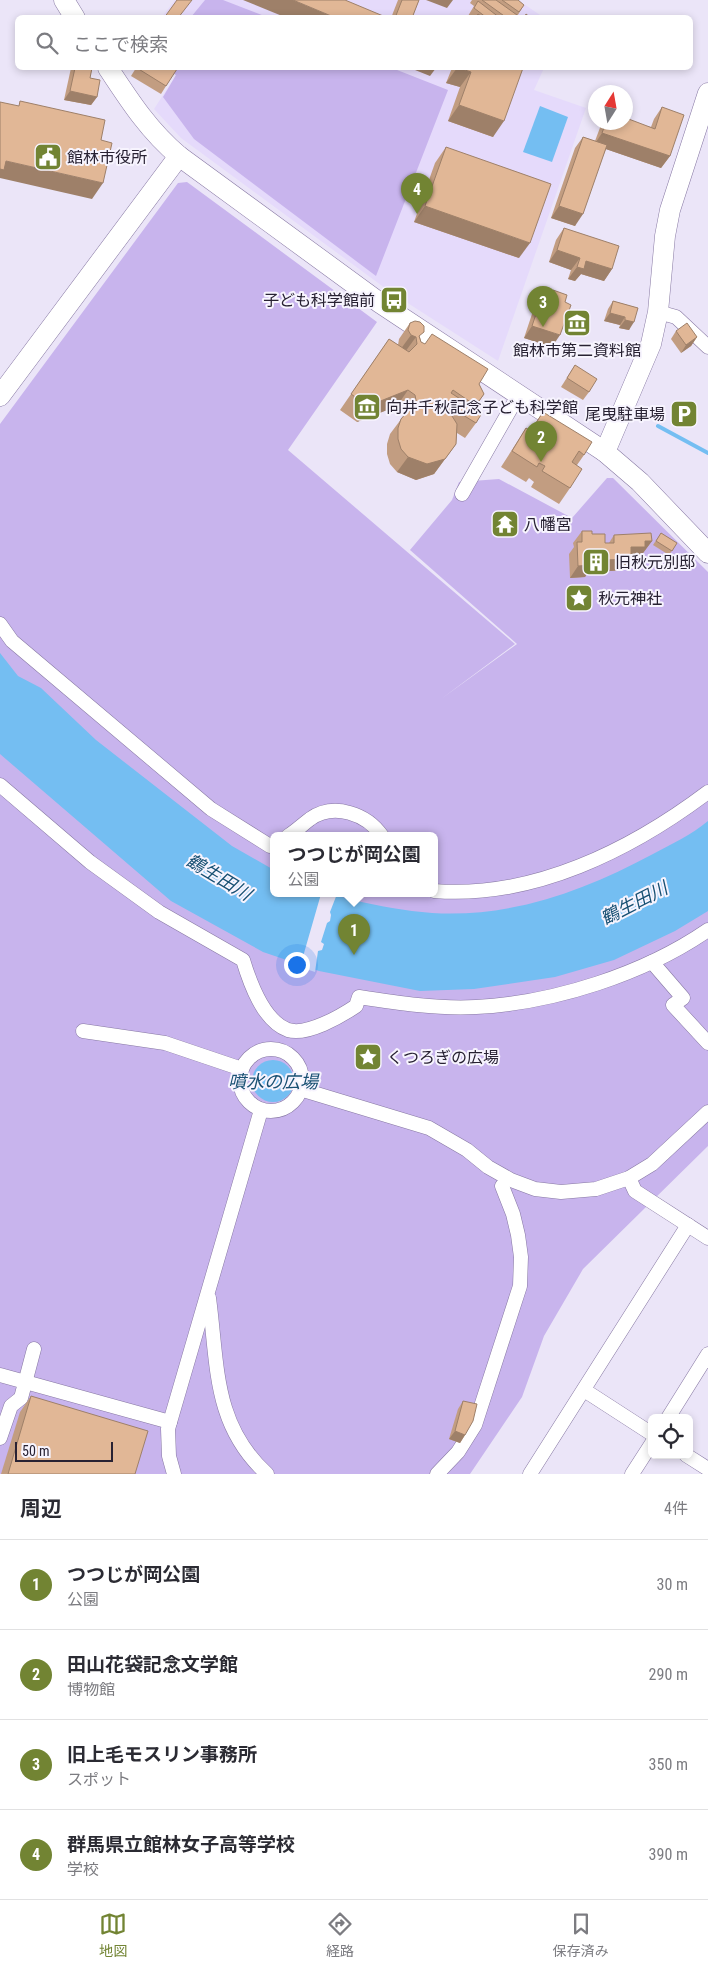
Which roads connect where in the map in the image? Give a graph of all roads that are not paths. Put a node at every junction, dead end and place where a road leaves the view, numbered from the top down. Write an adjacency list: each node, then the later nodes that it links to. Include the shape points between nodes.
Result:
1 (64, 0): 2 (street)
2 (73, 15)
3 (109, 70): 5 (street, via 150,128)
4 (707, 100): 6 (street, via 670,210)
5 (179, 156): 8 (street, via 380,303); 9 (street)
6 (658, 312): 7 (street, via 676,317); 10 (street, via 648,350)
7 (708, 347)
8 (519, 394): 10 (street); 11 (street)
9 (0, 396)
10 (605, 452): 12 (street, via 640,482)
11 (462, 494)
12 (708, 553)
13 (0, 624): 18 (street, via 12,640 210,809)
14 (0, 785): 21 (street, via 90,862 159,912 243,960 259,1001 288,1030 331,1020 356,1006 359,998 418,1006 511,1004 569,992)
15 (708, 792): 19 (street, via 634,839 552,877 486,890)
16 (294, 832): 17 (street, via 317,816 338,811 363,818)
17 (378, 832)
18 (270, 846)
19 (438, 892)
20 (708, 930): 21 (street)
21 (652, 962): 23 (street, via 683,998 673,1005)
22 (83, 1031): 24 (street, via 165,1043)
23 (708, 1043)
24 (242, 1069): 25 (street, via 257,1053 281,1051 299,1069); 26 (street, via 242,1091 247,1100)
25 (300, 1089): 26 (street, via 287,1106 272,1111); 28 (street, via 429,1128 467,1150 495,1172 527,1186 553,1192 579,1192)
26 (261, 1110): 32 (street)
27 (708, 1112): 28 (street, via 662,1155)
28 (629, 1178): 30 (street, via 635,1191)
29 (502, 1186): 48 (street, via 518,1235 520,1286 475,1425 458,1452)
30 (688, 1225): 31 (street); 37 (street)
31 (708, 1238)
32 (208, 1291): 40 (street); 47 (street, via 223,1408 246,1452)
33 (34, 1349): 36 (street)
34 (708, 1354): 39 (street)
35 (0, 1375): 36 (street)
36 (26, 1383): 38 (street, via 21,1398); 40 (street)
37 (584, 1390): 41 (street); 49 (street)
38 (6, 1408): 42 (street)
39 (670, 1414)
40 (170, 1422): 46 (street, via 168,1443)
41 (648, 1431)
42 (0, 1438)
43 (648, 1449): 50 (street)
44 (692, 1459): 45 (street)
45 (708, 1469)
46 (174, 1474)
47 (268, 1474)
48 (436, 1474)
49 (530, 1474)
50 (632, 1474)

